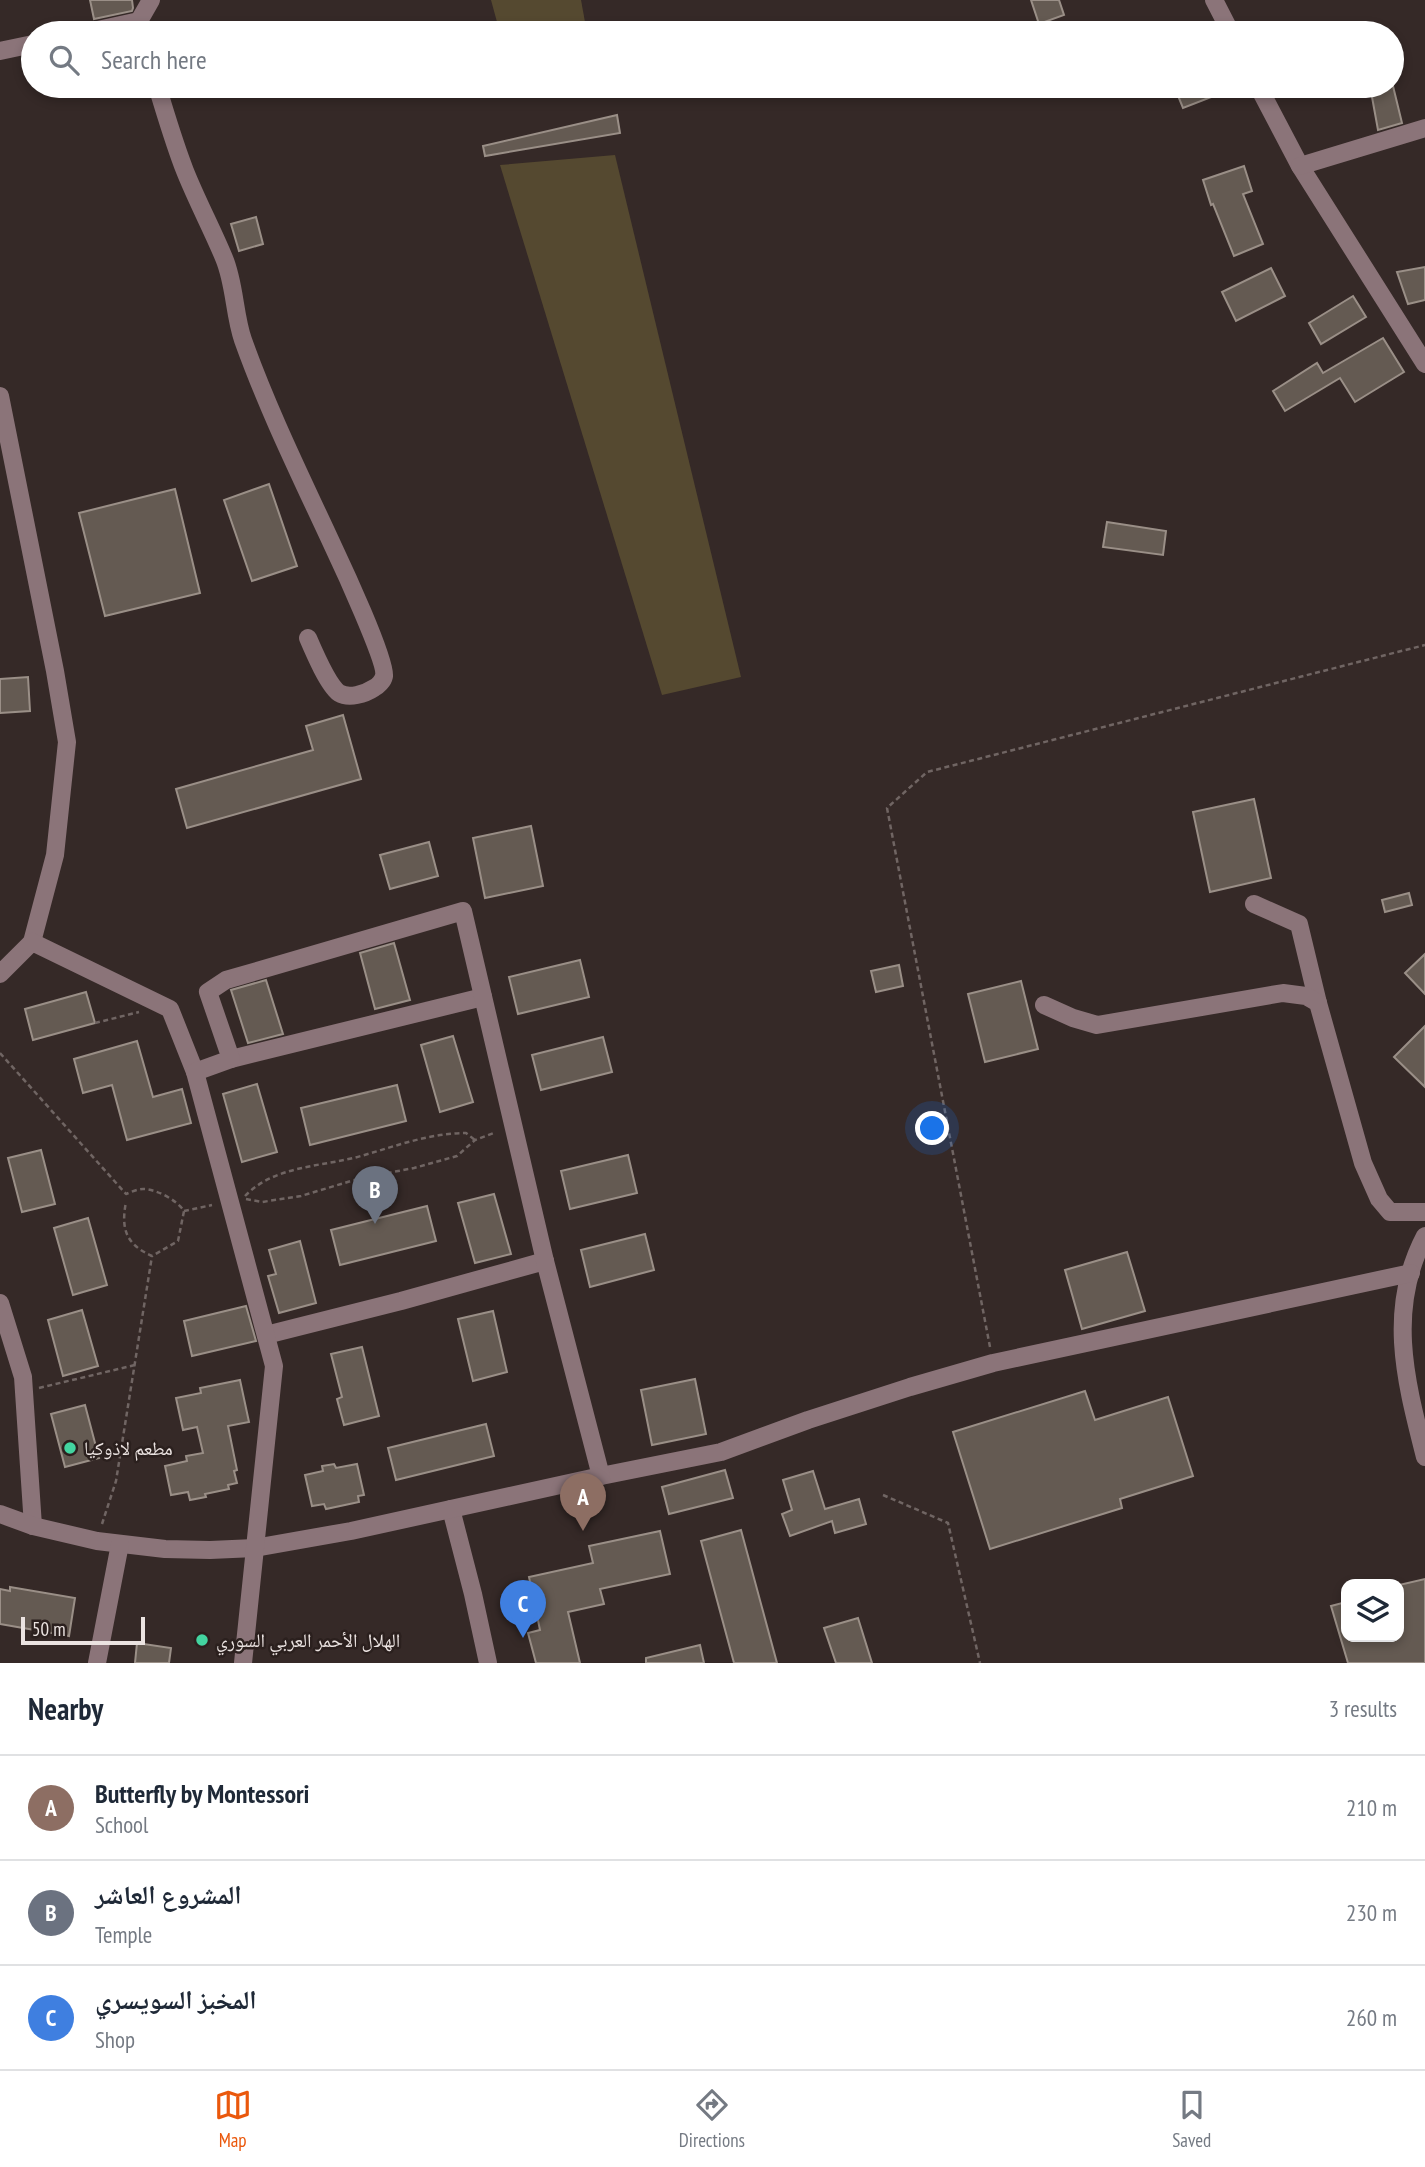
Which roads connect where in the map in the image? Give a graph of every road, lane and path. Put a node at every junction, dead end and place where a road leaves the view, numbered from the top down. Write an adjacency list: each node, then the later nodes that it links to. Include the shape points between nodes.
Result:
1 (151, 0): 3 (street)
2 (1214, 0): 4 (street)
3 (143, 21)
4 (1225, 21)
5 (21, 47): 6 (street)
6 (0, 51)
7 (161, 98): 13 (street, via 186,174 225,260 248,352 380,657 384,676 380,684 360,694 340,694)
8 (1264, 98): 10 (street)
9 (1425, 128): 10 (street)
10 (1300, 166): 11 (street)
11 (1425, 364)
12 (0, 396): 16 (street, via 67,742 55,855)
13 (308, 638)
14 (1425, 645): 36 (path, via 927,772 887,808)
15 (1254, 904): 19 (street, via 1299,924)
16 (32, 942): 17 (street); 21 (street)
17 (0, 974)
18 (483, 997): 24 (street); 24 (street, via 463,911 226,979 208,992); 32 (street)
19 (1318, 1003): 20 (street, via 1283,993 1097,1025); 29 (street, via 1363,1163 1379,1199 1390,1212)
20 (1044, 1005)
21 (164, 1006): 22 (path); 25 (street, via 170,1009)
22 (95, 1023)
23 (0, 1053): 31 (path, via 126,1194 145,1189 184,1210 178,1241)
24 (231, 1059): 25 (street)
25 (195, 1072): 35 (street)
26 (494, 1133): 27 (path)
27 (475, 1140): 27 (path, via 466,1133 446,1133 297,1168 270,1178 243,1198 262,1202 301,1196 414,1168 457,1156)
28 (127, 1202): 31 (path, via 122,1221 128,1237 139,1251)
29 (1425, 1212)
30 (1425, 1236): 33 (street)
31 (152, 1256): 37 (path)
32 (545, 1261): 35 (street); 40 (street)
33 (1411, 1273): 36 (street); 39 (street, via 1403,1314 1403,1355)
34 (0, 1303): 44 (street, via 23,1377)
35 (266, 1335): 47 (street, via 274,1366)
36 (993, 1363): 40 (street, via 721,1452)
37 (135, 1365): 38 (path); 45 (path, via 116,1481)
38 (30, 1390)
39 (1425, 1457)
40 (601, 1476): 42 (street)
41 (883, 1495): 51 (path, via 948,1523)
42 (451, 1509): 47 (street); 50 (street)
43 (0, 1514): 44 (street)
44 (33, 1525): 45 (street)
45 (97, 1541): 46 (street)
46 (120, 1544): 47 (street, via 165,1549); 48 (street)
47 (254, 1548): 49 (street)
48 (97, 1663)
49 (243, 1663)
50 (488, 1663)
51 (980, 1663)

